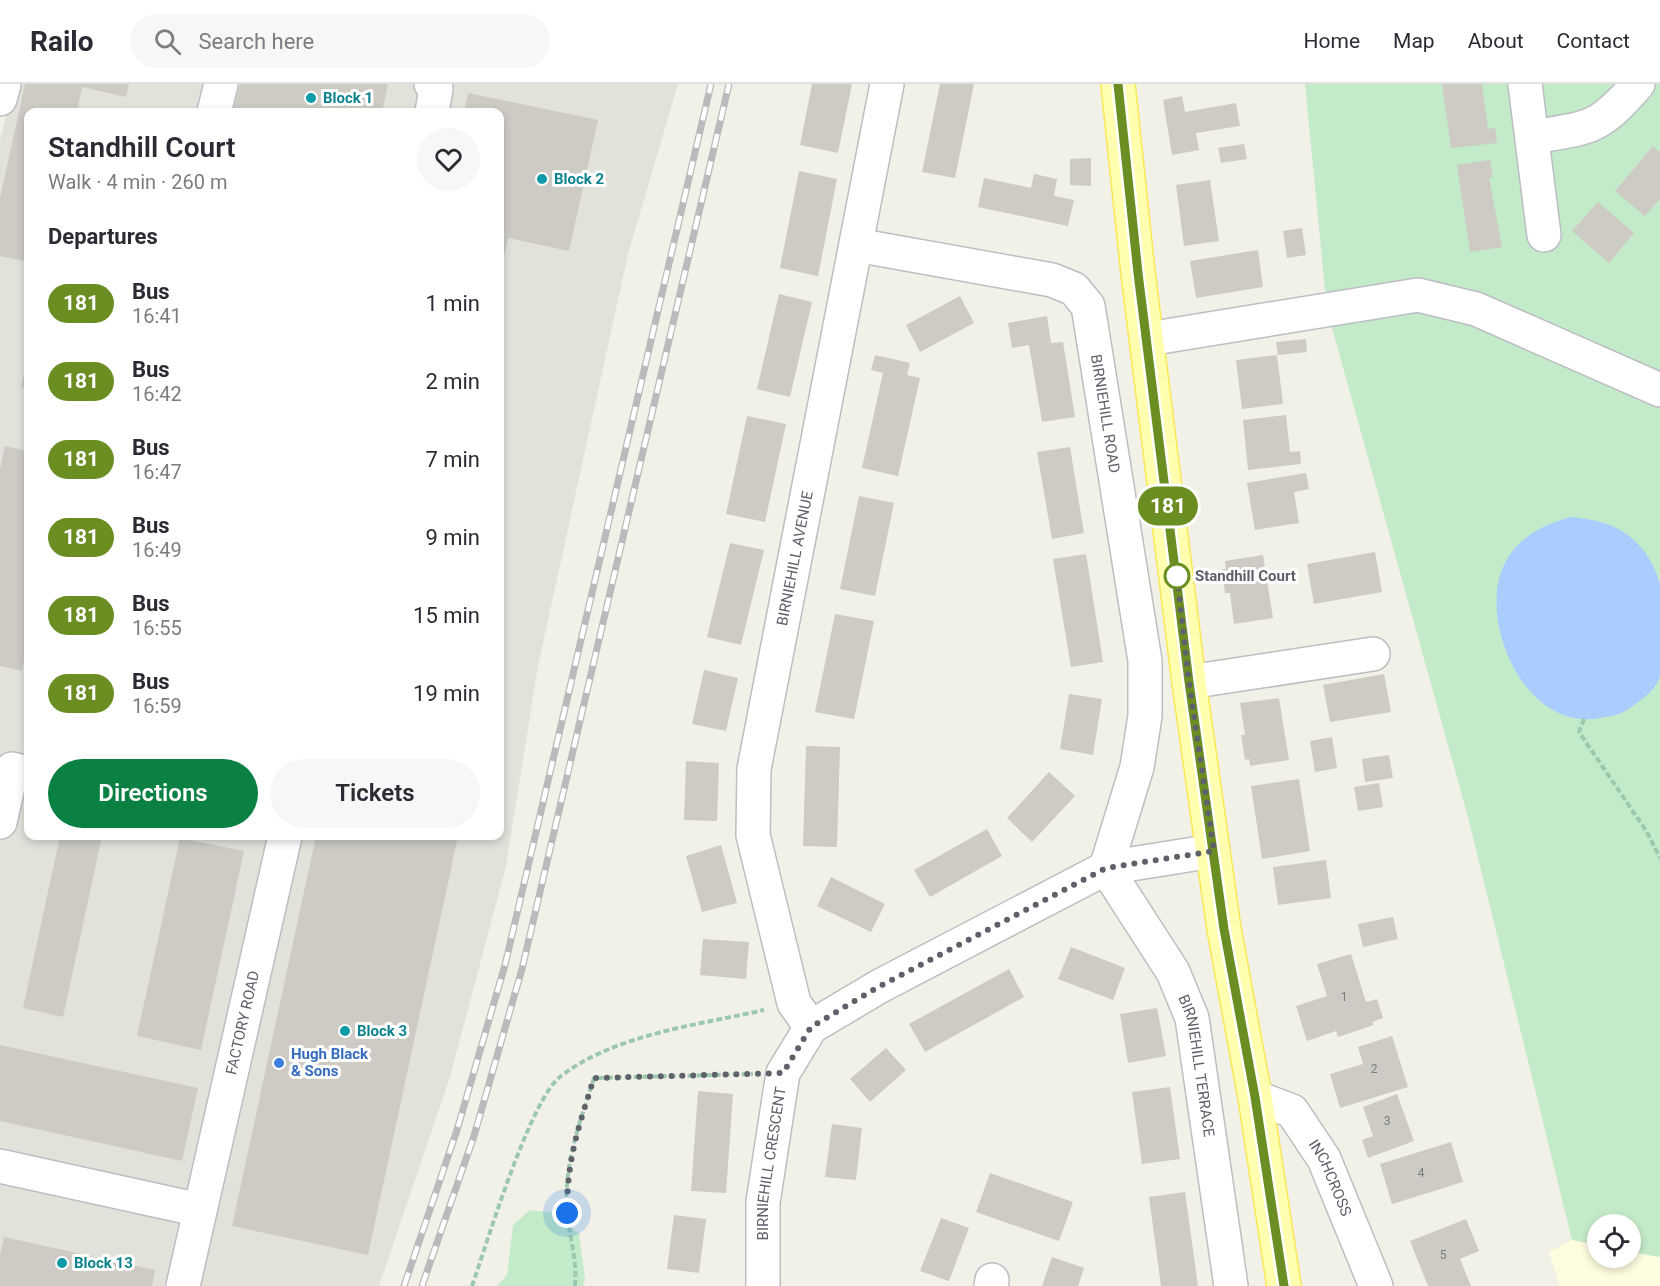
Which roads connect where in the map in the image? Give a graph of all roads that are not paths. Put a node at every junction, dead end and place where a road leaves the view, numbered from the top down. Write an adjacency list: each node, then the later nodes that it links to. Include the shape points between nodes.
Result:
1 (4, 84): 8 (street)
2 (221, 84): 9 (street)
3 (431, 84): 10 (street, via 436,89)
4 (887, 84): 13 (street, BIRNIEHILL AVENUE)
5 (1118, 84): 14 (main road)
6 (1525, 84): 11 (street)
7 (1638, 84): 11 (street, via 1611,114 1590,127)
8 (0, 99)
9 (215, 108)
10 (433, 108)
11 (1533, 137): 12 (street)
12 (1544, 235)
13 (856, 245): 22 (street, BIRNIEHILL ROAD, via 1052,280 1074,290 1088,306 1145,661 1145,716 1137,767); 23 (street, BIRNIEHILL AVENUE, via 754,769 753,835)
14 (1148, 339): 15 (street, via 1418,296 1476,309); 17 (main road)
15 (1660, 390)
16 (1373, 654): 17 (street)
17 (1189, 682): 21 (main road)
18 (24, 772): 19 (street, via 12,769)
19 (0, 822)
20 (284, 840): 26 (street, FACTORY ROAD)
21 (1214, 851): 22 (street, BIRNIEHILL CRESCENT); 24 (main road)
22 (1106, 868): 23 (street, BIRNIEHILL CRESCENT, via 880,986); 29 (street, BIRNIEHILL TERRACE, via 1173,972 1192,1018)
23 (802, 1015): 28 (street, BIRNIEHILL CRESCENT, via 783,1073 763,1202)
24 (1255, 1097): 30 (main road); 31 (street, INCHCROSS, via 1292,1111 1324,1159)
25 (0, 1166): 26 (street)
26 (200, 1210): 27 (street, FACTORY ROAD)
27 (183, 1286)
28 (763, 1286)
29 (1231, 1286)
30 (1284, 1286)
31 (1376, 1286)

